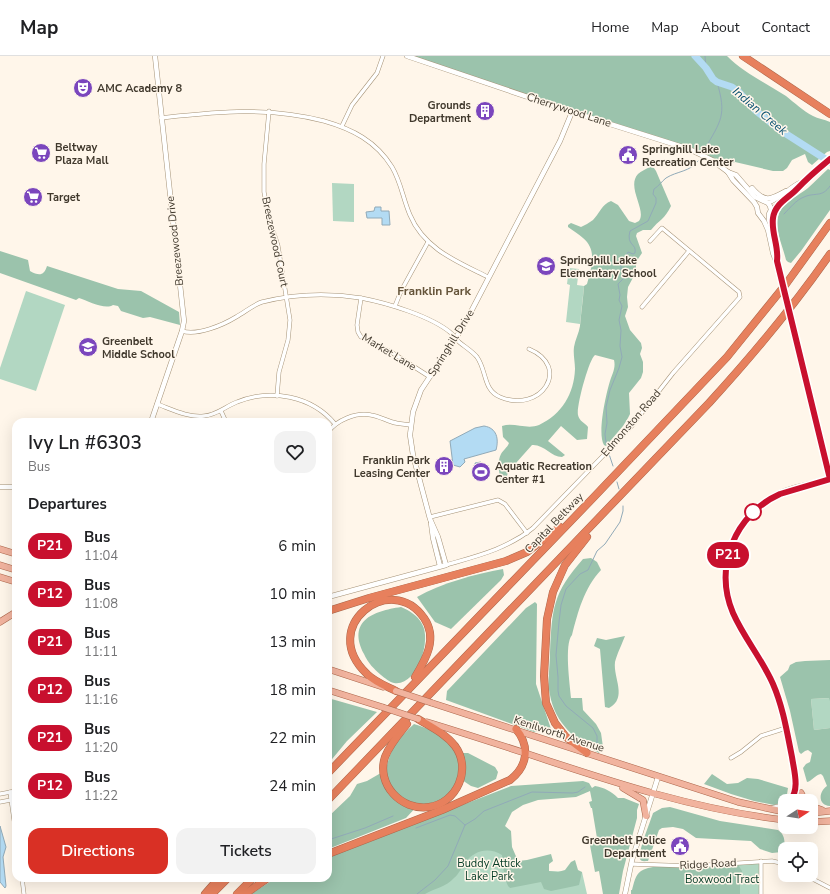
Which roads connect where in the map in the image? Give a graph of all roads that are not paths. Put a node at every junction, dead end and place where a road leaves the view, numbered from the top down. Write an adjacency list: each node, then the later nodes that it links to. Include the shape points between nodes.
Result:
1 (155, 56): 8 (street, Breezewood Drive)
2 (384, 56): 9 (street, via 377,73 352,105)
3 (407, 56): 6 (street, Cherrywood Lane)
4 (743, 56): 7 (highway)
5 (269, 111): 8 (street, via 236,111); 9 (street, via 299,115); 28 (street, Breezewood Court, via 264,192 278,246)
6 (572, 112): 11 (street, Cherrywood Lane, via 689,149 712,160); 27 (street, Springhill Drive, via 560,141)
7 (830, 114)
8 (161, 118): 32 (street, Breezewood Drive, via 184,321)
9 (342, 126): 23 (street, via 365,138 386,158 397,177 410,217)
10 (830, 159): 12 (street)
11 (728, 172): 13 (street, Cherrywood Lane, via 736,175); 17 (street, Cherrywood Lane)
12 (802, 182): 14 (street); 15 (street)
13 (743, 183): 14 (street, via 766,199); 16 (street, Cherrywood Lane, via 755,197)
14 (786, 191): 16 (street, via 774,201)
15 (785, 198): 18 (street); 22 (street, via 774,213)
16 (766, 203): 17 (street); 18 (street)
17 (757, 207): 19 (street, via 758,213)
18 (770, 212): 19 (street); 22 (street, via 770,226)
19 (762, 216): 26 (street)
20 (830, 223): 50 (highway, Capital Beltway, via 786,284 727,357)
21 (650, 241): 24 (street, Edmonston Road, via 662,228)
22 (775, 241): 26 (street)
23 (428, 242): 27 (street, via 447,256); 30 (street)
24 (689, 251): 31 (street); 52 (street, Edmonston Road, via 739,292 740,297 673,373 630,428)
25 (830, 254): 49 (highway, via 777,326 740,370)
26 (777, 261): 46 (street, bridge)
27 (488, 277): 33 (street, Springhill Drive)
28 (286, 298): 29 (street, via 320,295); 32 (street, via 259,304 212,328); 36 (street, Breezewood Court, via 289,333 280,366)
29 (361, 298): 30 (street); 35 (street, Market Lane, via 357,325 361,337 391,352)
30 (396, 306): 33 (street, via 434,323)
31 (642, 307)
32 (182, 331): 37 (street, Breezewood Drive)
33 (455, 338): 34 (street, via 476,355 484,369 487,386 492,392 510,400 534,398 543,391 548,382 549,371 546,361); 35 (street, Springhill Drive)
34 (529, 348)
35 (430, 377): 44 (street, Springhill Drive, via 417,401)
36 (276, 396): 38 (street, via 244,399); 41 (street, via 294,398 310,404)
37 (157, 404): 38 (street, via 198,416 209,416); 39 (street, Breezewood Drive)
38 (221, 411): 40 (street)
39 (152, 418)
40 (224, 418)
41 (329, 418)
42 (332, 421): 43 (street)
43 (335, 424): 44 (street, via 354,416 369,414); 45 (street)
44 (411, 425): 51 (street, Springhill Drive, via 412,451)
45 (332, 427)
46 (830, 480): 71 (street, via 785,491 761,504 740,526 732,540 727,560 725,580 731,608 771,678)
47 (0, 487): 48 (street)
48 (12, 487)
49 (620, 497): 67 (highway); 74 (highway, via 565,565 556,583 548,610 544,676 546,703 561,731)
50 (593, 498): 62 (highway, via 542,542 518,556); 66 (highway, Capital Beltway)
51 (430, 518): 52 (street, via 498,500); 56 (street, Springhill Drive); 57 (street, Springhill Drive)
52 (527, 533): 56 (street, Edmonston Road, via 499,550)
53 (0, 549): 54 (main road)
54 (12, 553)
55 (0, 565): 58 (main road)
56 (446, 565): 57 (street, Edmonston Road)
57 (440, 566): 61 (street, Edmonston Road)
58 (12, 569)
59 (0, 577): 60 (main road)
60 (12, 581)
61 (332, 596)
62 (332, 610)
63 (12, 614): 64 (main road)
64 (0, 622)
65 (332, 670): 69 (main road, Kenilworth Avenue)
66 (409, 688): 69 (highway, via 428,652 429,627 421,614 408,604 394,600 379,602 365,609 355,621 351,636 352,651 367,674); 76 (highway, Capital Beltway)
67 (436, 688): 70 (highway, via 396,738 388,751 384,766 386,782 395,796 409,806 424,808 437,805 450,797 460,782 462,765 460,754 450,740); 85 (highway)
68 (332, 691): 70 (main road, bridge)
69 (396, 691): 72 (main road, Kenilworth Avenue, bridge)
70 (418, 719): 73 (main road)
71 (786, 728): 75 (street, via 761,736); 77 (street)
72 (516, 729): 73 (highway, via 523,738); 74 (main road, Kenilworth Avenue)
73 (526, 753): 79 (main road); 99 (highway, via 518,772 505,783)
74 (587, 753): 78 (main road, Kenilworth Avenue)
75 (731, 758)
76 (332, 769)
77 (794, 771): 82 (street); 84 (street)
78 (658, 777): 81 (street); 90 (main road, Kenilworth Avenue)
79 (611, 782): 81 (main road); 95 (main road, via 642,798)
80 (10, 792): 83 (street); 86 (street)
81 (653, 793): 95 (street); 96 (main road, via 744,814)
82 (801, 793)
83 (0, 794)
84 (794, 794)
85 (332, 796)
86 (11, 800): 87 (street); 88 (street)
87 (0, 802)
88 (12, 807)
89 (778, 807): 90 (street)
90 (764, 808): 92 (main road, Kenilworth Avenue)
91 (818, 808): 93 (main road)
92 (778, 811)
93 (829, 811): 94 (main road)
94 (818, 812)
95 (646, 816): 102 (street)
96 (778, 819)
97 (830, 821): 98 (main road)
98 (818, 822)
99 (332, 852)
100 (761, 861): 101 (street, Ridge Road); 102 (street, Ridge Road, via 700,866); 116 (street)
101 (778, 862)
102 (631, 864): 115 (street)
103 (22, 882): 110 (street)
104 (216, 882): 111 (highway)
105 (224, 882): 112 (highway)
106 (249, 882): 113 (highway)
107 (262, 882): 114 (highway)
108 (818, 882): 109 (street)
109 (830, 888)
110 (24, 894)
111 (205, 894)
112 (212, 894)
113 (237, 894)
114 (245, 894)
115 (625, 894)
116 (761, 894)

